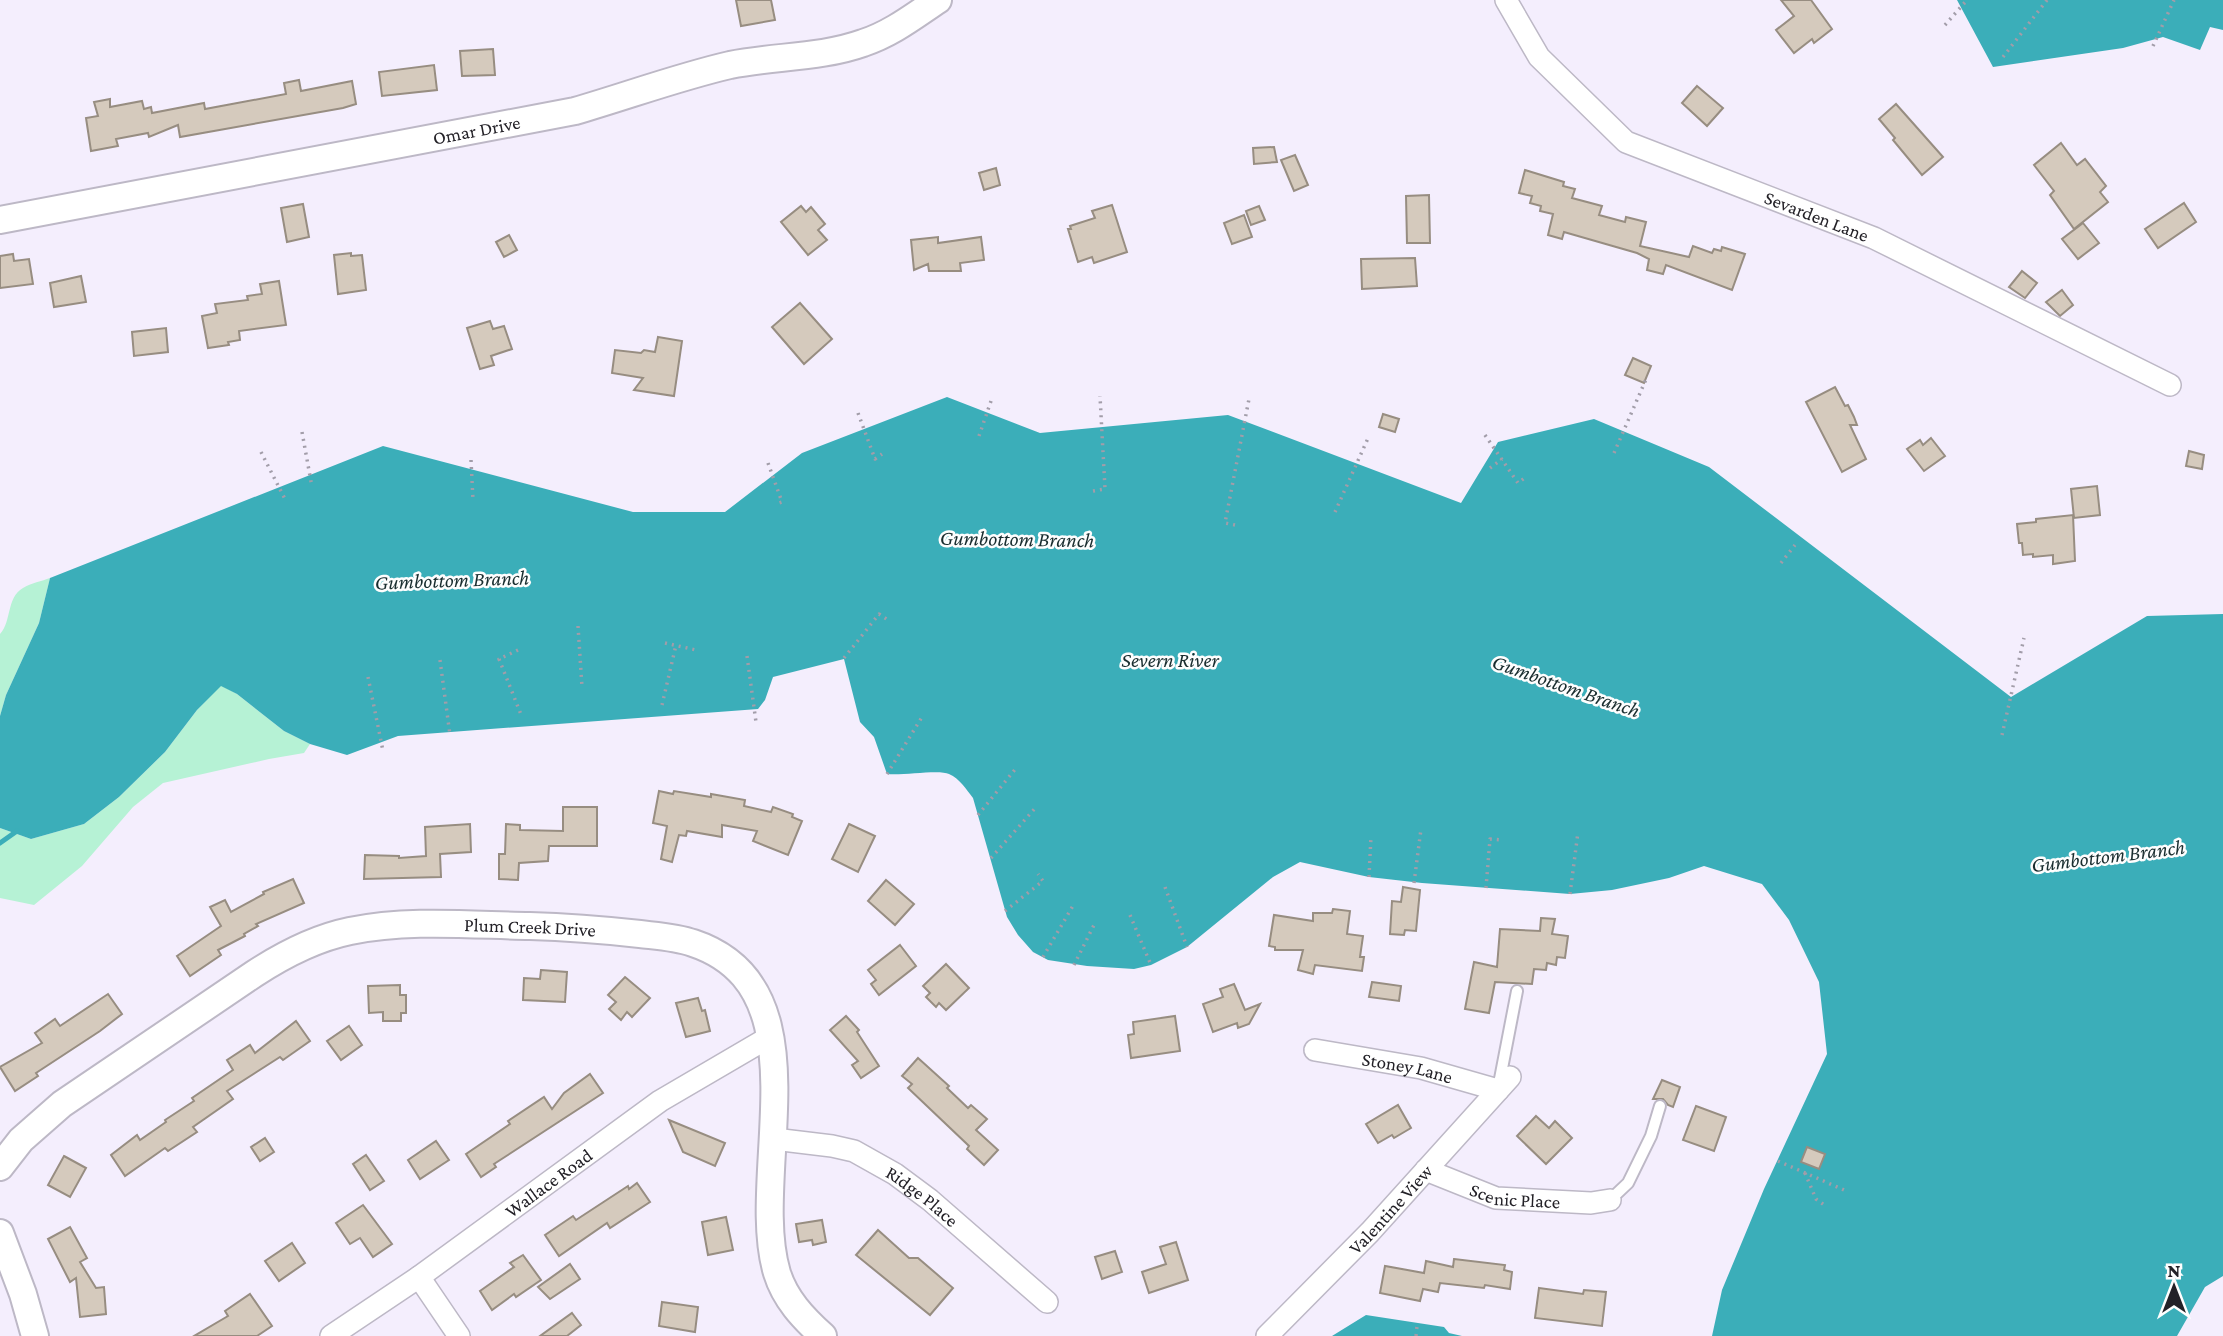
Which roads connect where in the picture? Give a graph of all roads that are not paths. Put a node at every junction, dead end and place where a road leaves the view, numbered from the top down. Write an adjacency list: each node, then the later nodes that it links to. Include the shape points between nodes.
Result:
1 (938, 0): 3 (street, Omar Drive, via 886,34 861,44 733,65 575,111)
2 (1506, 0): 4 (street, Sevarden Lane, via 1539,57 1626,142 1874,238)
3 (0, 220)
4 (2170, 385)
5 (1517, 991): 8 (lane)
6 (771, 1036): 10 (street, Plum Creek Drive); 11 (street, Plum Creek Drive, via 757,997 741,972 692,942 546,927 397,924 348,931 281,957 62,1104 21,1140); 15 (street, Wallace Road, via 660,1101)
7 (1315, 1050): 8 (street, Stoney Lane)
8 (1504, 1084): 12 (street, Valentine View)
9 (1660, 1107): 13 (lane, via 1628,1183)
10 (774, 1139): 16 (street, Ridge Place, via 854,1151 895,1174); 20 (street, Plum Creek Drive, via 771,1232 777,1274 794,1306)
11 (0, 1167)
12 (1426, 1170): 13 (street, Scenic Place, via 1496,1198); 21 (street, Valentine View)
13 (1610, 1200)
14 (0, 1233): 17 (street)
15 (419, 1278): 18 (street, Wallace Road); 19 (street)
16 (1047, 1302)
17 (35, 1336)
18 (331, 1336)
19 (459, 1336)
20 (823, 1336)
21 (1267, 1336)

